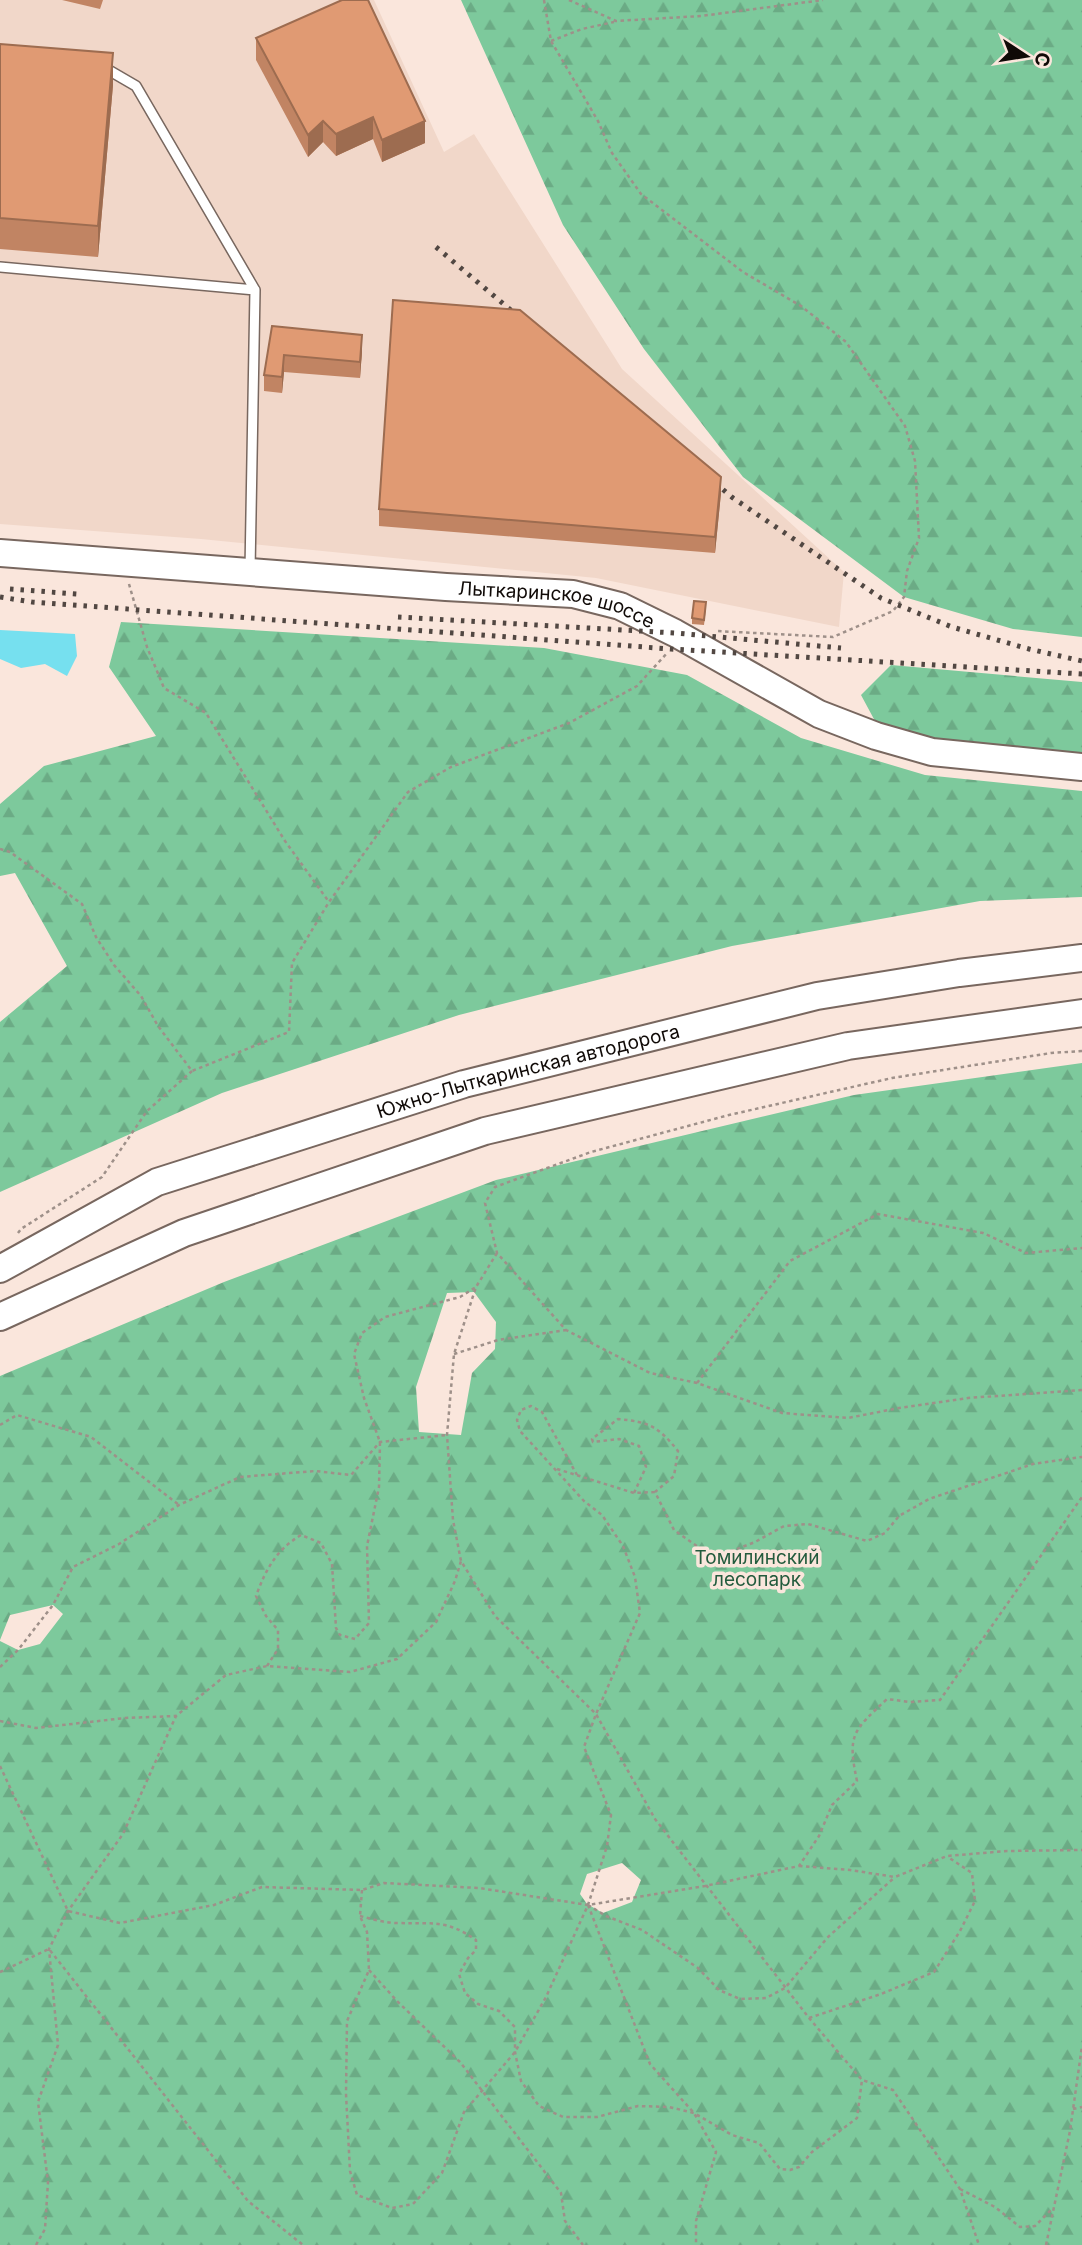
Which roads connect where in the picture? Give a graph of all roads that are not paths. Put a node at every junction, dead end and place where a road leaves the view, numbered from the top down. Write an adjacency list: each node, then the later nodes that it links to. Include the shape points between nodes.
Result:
1 (90, 65): 3 (lane, via 102,66 136,86)
2 (0, 267): 3 (lane)
3 (255, 290): 5 (lane)
4 (0, 553): 5 (main road, Лыткаринское шоссе)
5 (250, 572): 6 (main road, Лыткаринское шоссе, via 573,594 620,606 819,714 876,736 932,752)
6 (1082, 768)
7 (1082, 958): 9 (main road, Южно-Лыткаринская автодорога, via 817,996 464,1084 157,1182)
8 (1082, 1013): 10 (main road, via 848,1046 485,1131 184,1233)
9 (0, 1269)
10 (0, 1317)

